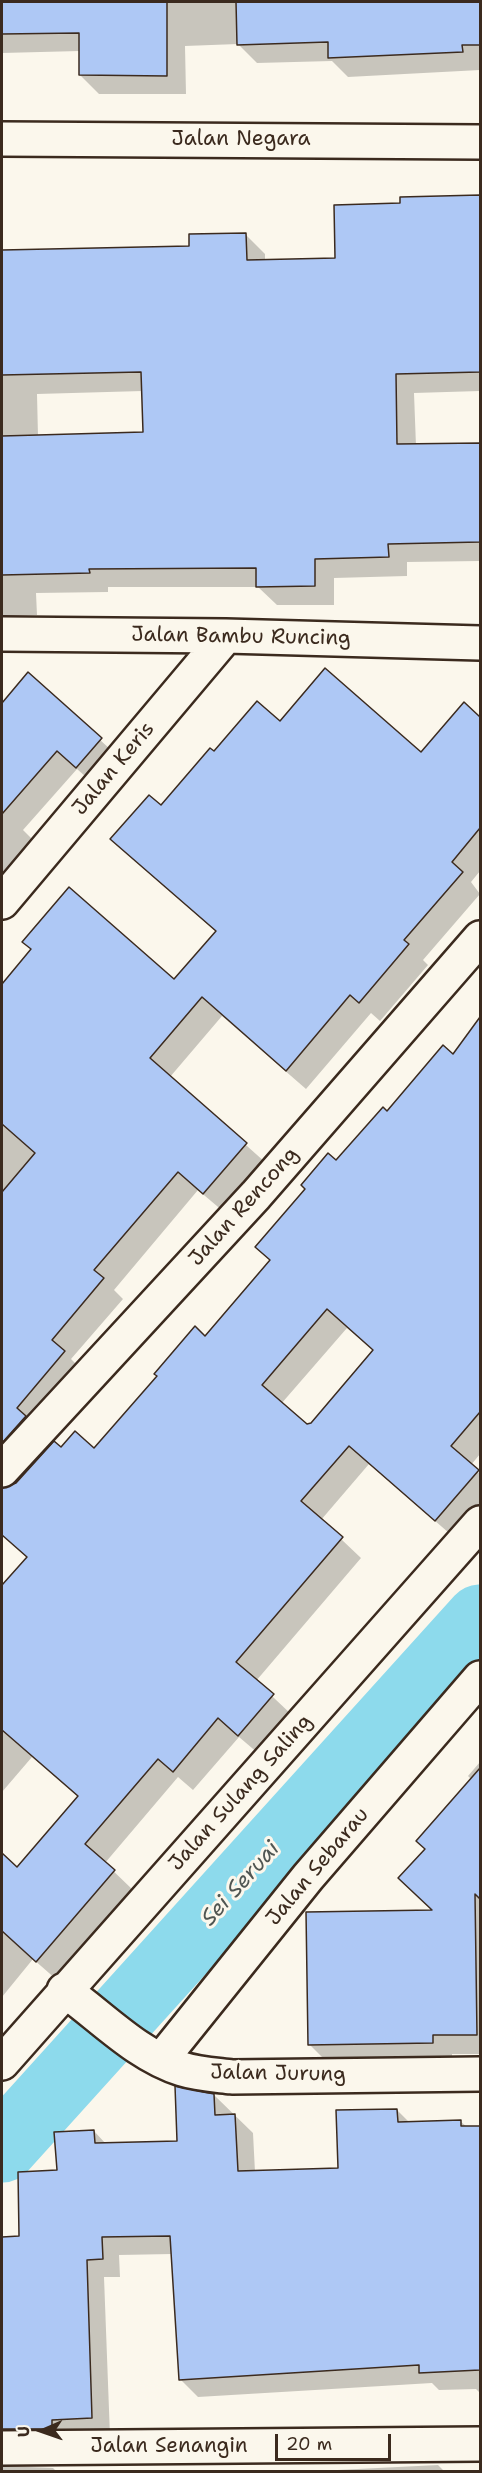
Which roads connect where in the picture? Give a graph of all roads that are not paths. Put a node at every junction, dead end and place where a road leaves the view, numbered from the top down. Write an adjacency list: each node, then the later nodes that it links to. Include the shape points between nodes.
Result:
1 (2, 139): 2 (street, Jalan Negara)
2 (480, 142)
3 (2, 634): 4 (street, Jalan Bambu Runcing)
4 (226, 636): 5 (street, Jalan Bambu Runcing); 6 (street, Jalan Keris)
5 (480, 644)
6 (2, 902)
7 (480, 938): 8 (street, Jalan Rencong, via 256,1195)
8 (2, 1470)
9 (480, 1523): 11 (street, Jalan Sulang Saling)
10 (480, 1678): 12 (street, Jalan Sebarau, via 308,1877)
11 (74, 1997): 12 (street, Jalan Jurung); 13 (street, Jalan Sulang Saling)
12 (160, 2060): 14 (street, Jalan Jurung, via 181,2069 232,2077)
13 (2, 2062)
14 (480, 2074)
15 (480, 2444): 16 (street, Jalan Senangin)
16 (2, 2448)

